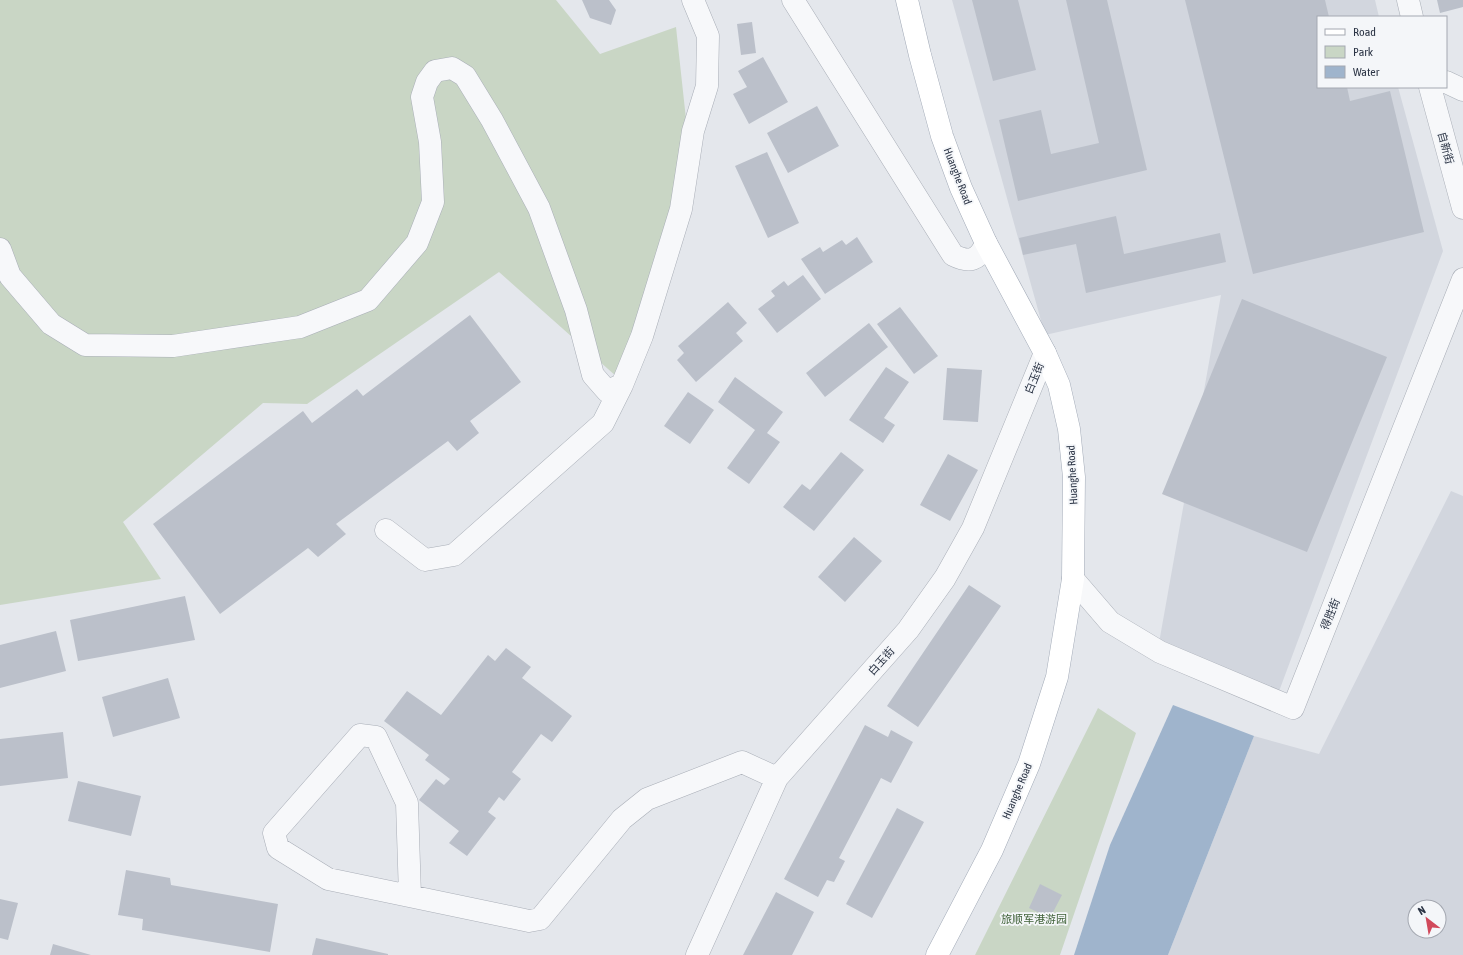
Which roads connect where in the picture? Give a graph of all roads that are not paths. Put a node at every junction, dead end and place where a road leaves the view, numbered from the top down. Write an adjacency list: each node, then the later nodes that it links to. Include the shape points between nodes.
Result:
1 (693, 0): 14 (street, via 708,36 707,86 693,131 681,209 642,336)
2 (794, 0): 10 (street, via 953,255 963,260 974,259 983,251)
3 (907, 0): 10 (main road, Huanghe Road, via 942,136 961,188)
4 (1408, 0): 5 (street)
5 (1412, 16)
6 (1447, 82): 8 (street)
7 (1430, 88): 9 (street, 自新街)
8 (1463, 90)
9 (1463, 208)
10 (986, 243): 13 (main road, Huanghe Road)
11 (0, 249): 14 (street, via 10,276 51,324 85,345 173,346 306,325 368,300 417,243 433,202 430,142 422,97 427,82 435,71 452,68 465,76 489,114 539,208 576,310 593,375 607,391)
12 (1463, 280): 16 (street, 得胜街, via 1293,708 1160,652 1110,622)
13 (1045, 353): 16 (main road, Huanghe Road, via 1059,385 1069,429 1074,477); 17 (street, 白玉街, via 973,528 945,578 908,630)
14 (622, 385): 15 (street, via 603,423 454,555 425,560)
15 (386, 530)
16 (1073, 579): 20 (main road, Huanghe Road, via 1057,677 1029,764 992,850)
17 (777, 778): 18 (street, via 742,762 647,799 622,819 540,919 529,921); 19 (street, 白玉街)
18 (410, 896): 18 (street, via 407,803 376,737 360,735 274,833 278,848 328,879)
19 (696, 955)
20 (937, 955)

